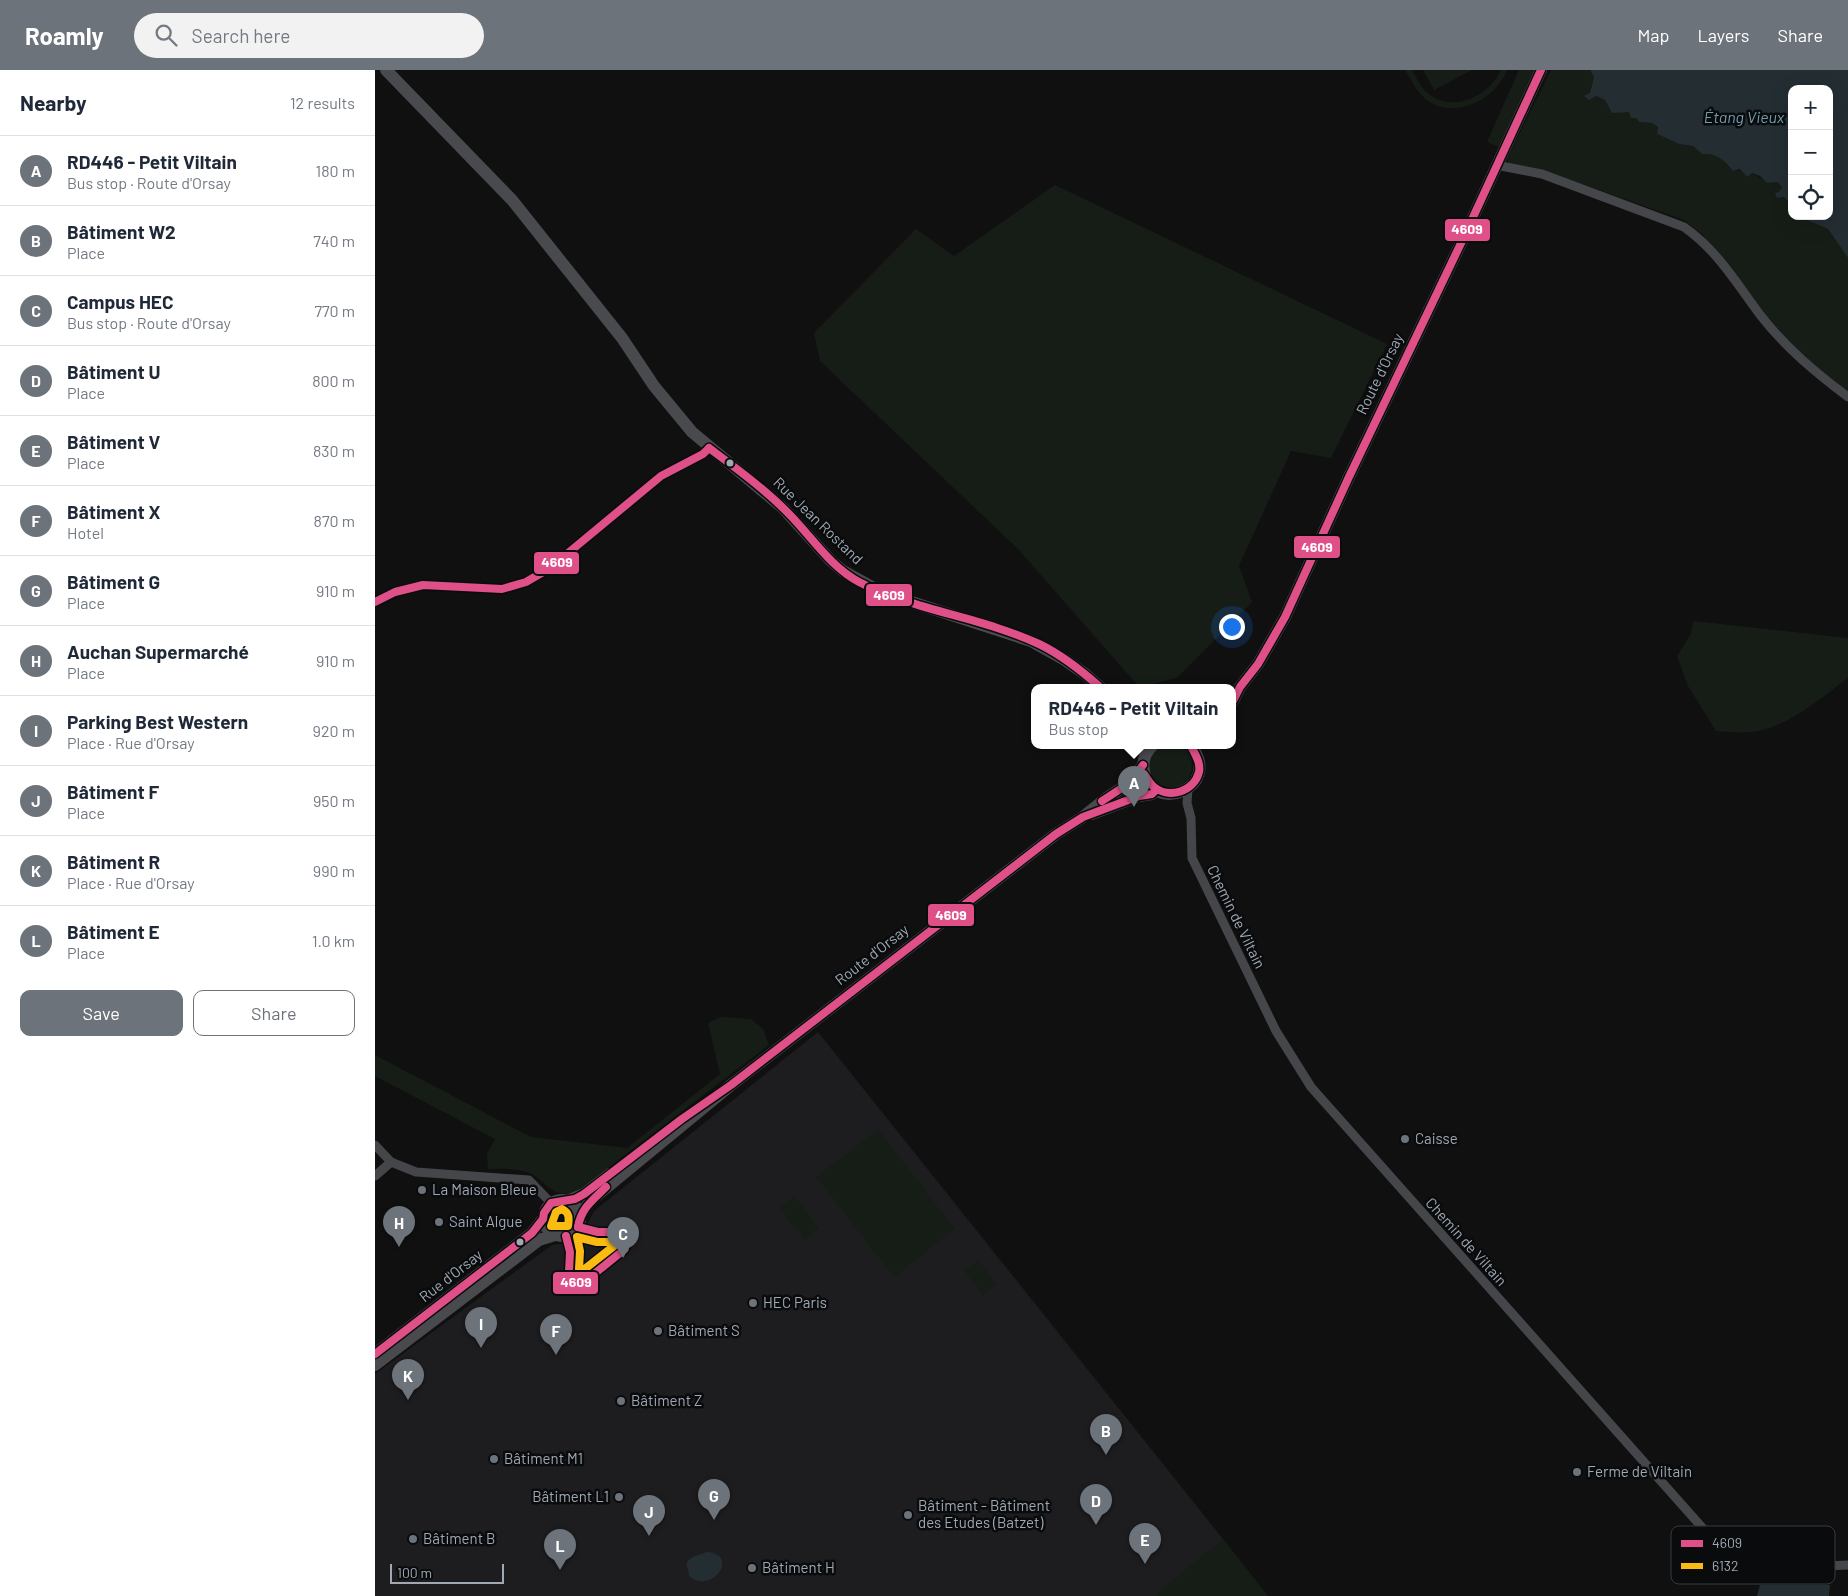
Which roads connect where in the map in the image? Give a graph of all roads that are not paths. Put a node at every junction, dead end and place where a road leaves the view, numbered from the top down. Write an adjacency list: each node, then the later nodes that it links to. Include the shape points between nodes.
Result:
1 (386, 70): 5 (main road, Rue Jean Rostand, via 512,200 622,338 654,386)
2 (1541, 70): 3 (main road, Route d'Orsay)
3 (1496, 165): 4 (street, via 1542,174 1684,227 1713,252 1790,350); 8 (main road, Route d'Orsay, via 1285,617 1258,664)
4 (1848, 397)
5 (709, 448): 6 (street, via 661,476 550,568 526,582 502,589 423,585 395,592); 7 (main road, Rue Jean Rostand, via 783,508 831,561 856,580 881,592 1031,641 1079,669)
6 (375, 602)
7 (1096, 684)
8 (1236, 689)
9 (1196, 749): 11 (main road, via 1199,768 1194,783)
10 (1144, 753): 12 (main road, via 1144,774); 15 (main road, Route d'Orsay, via 1131,782)
11 (1188, 789): 13 (main road); 14 (street, Chemin de Viltain)
12 (1156, 790): 13 (main road); 15 (main road, Route d'Orsay)
13 (1174, 794): 14 (street)
14 (1187, 803): 27 (street, Chemin de Viltain, via 1191,818 1192,858 1276,1031 1311,1087)
15 (1083, 817): 16 (main road, Route d'Orsay, via 1055,834)
16 (731, 1085): 20 (main road, Route d'Orsay, via 584,1194); 22 (main road, Route d'Orsay, via 590,1201)
17 (375, 1145): 18 (street)
18 (391, 1162): 19 (street); 21 (street, via 416,1172 529,1180)
19 (375, 1176)
20 (567, 1201): 21 (main road); 22 (main road, via 576,1206)
21 (551, 1203): 23 (main road)
22 (580, 1216): 24 (main road, via 578,1227 571,1234)
23 (543, 1219): 24 (main road, via 547,1229); 25 (main road, Rue d'Orsay, via 532,1233)
24 (555, 1235): 26 (main road, Rue d'Orsay, via 539,1240)
25 (375, 1354)
26 (375, 1365)
27 (1701, 1526)
28 (1848, 1565): 29 (street, Chemin de Viltain)
29 (1835, 1566)

